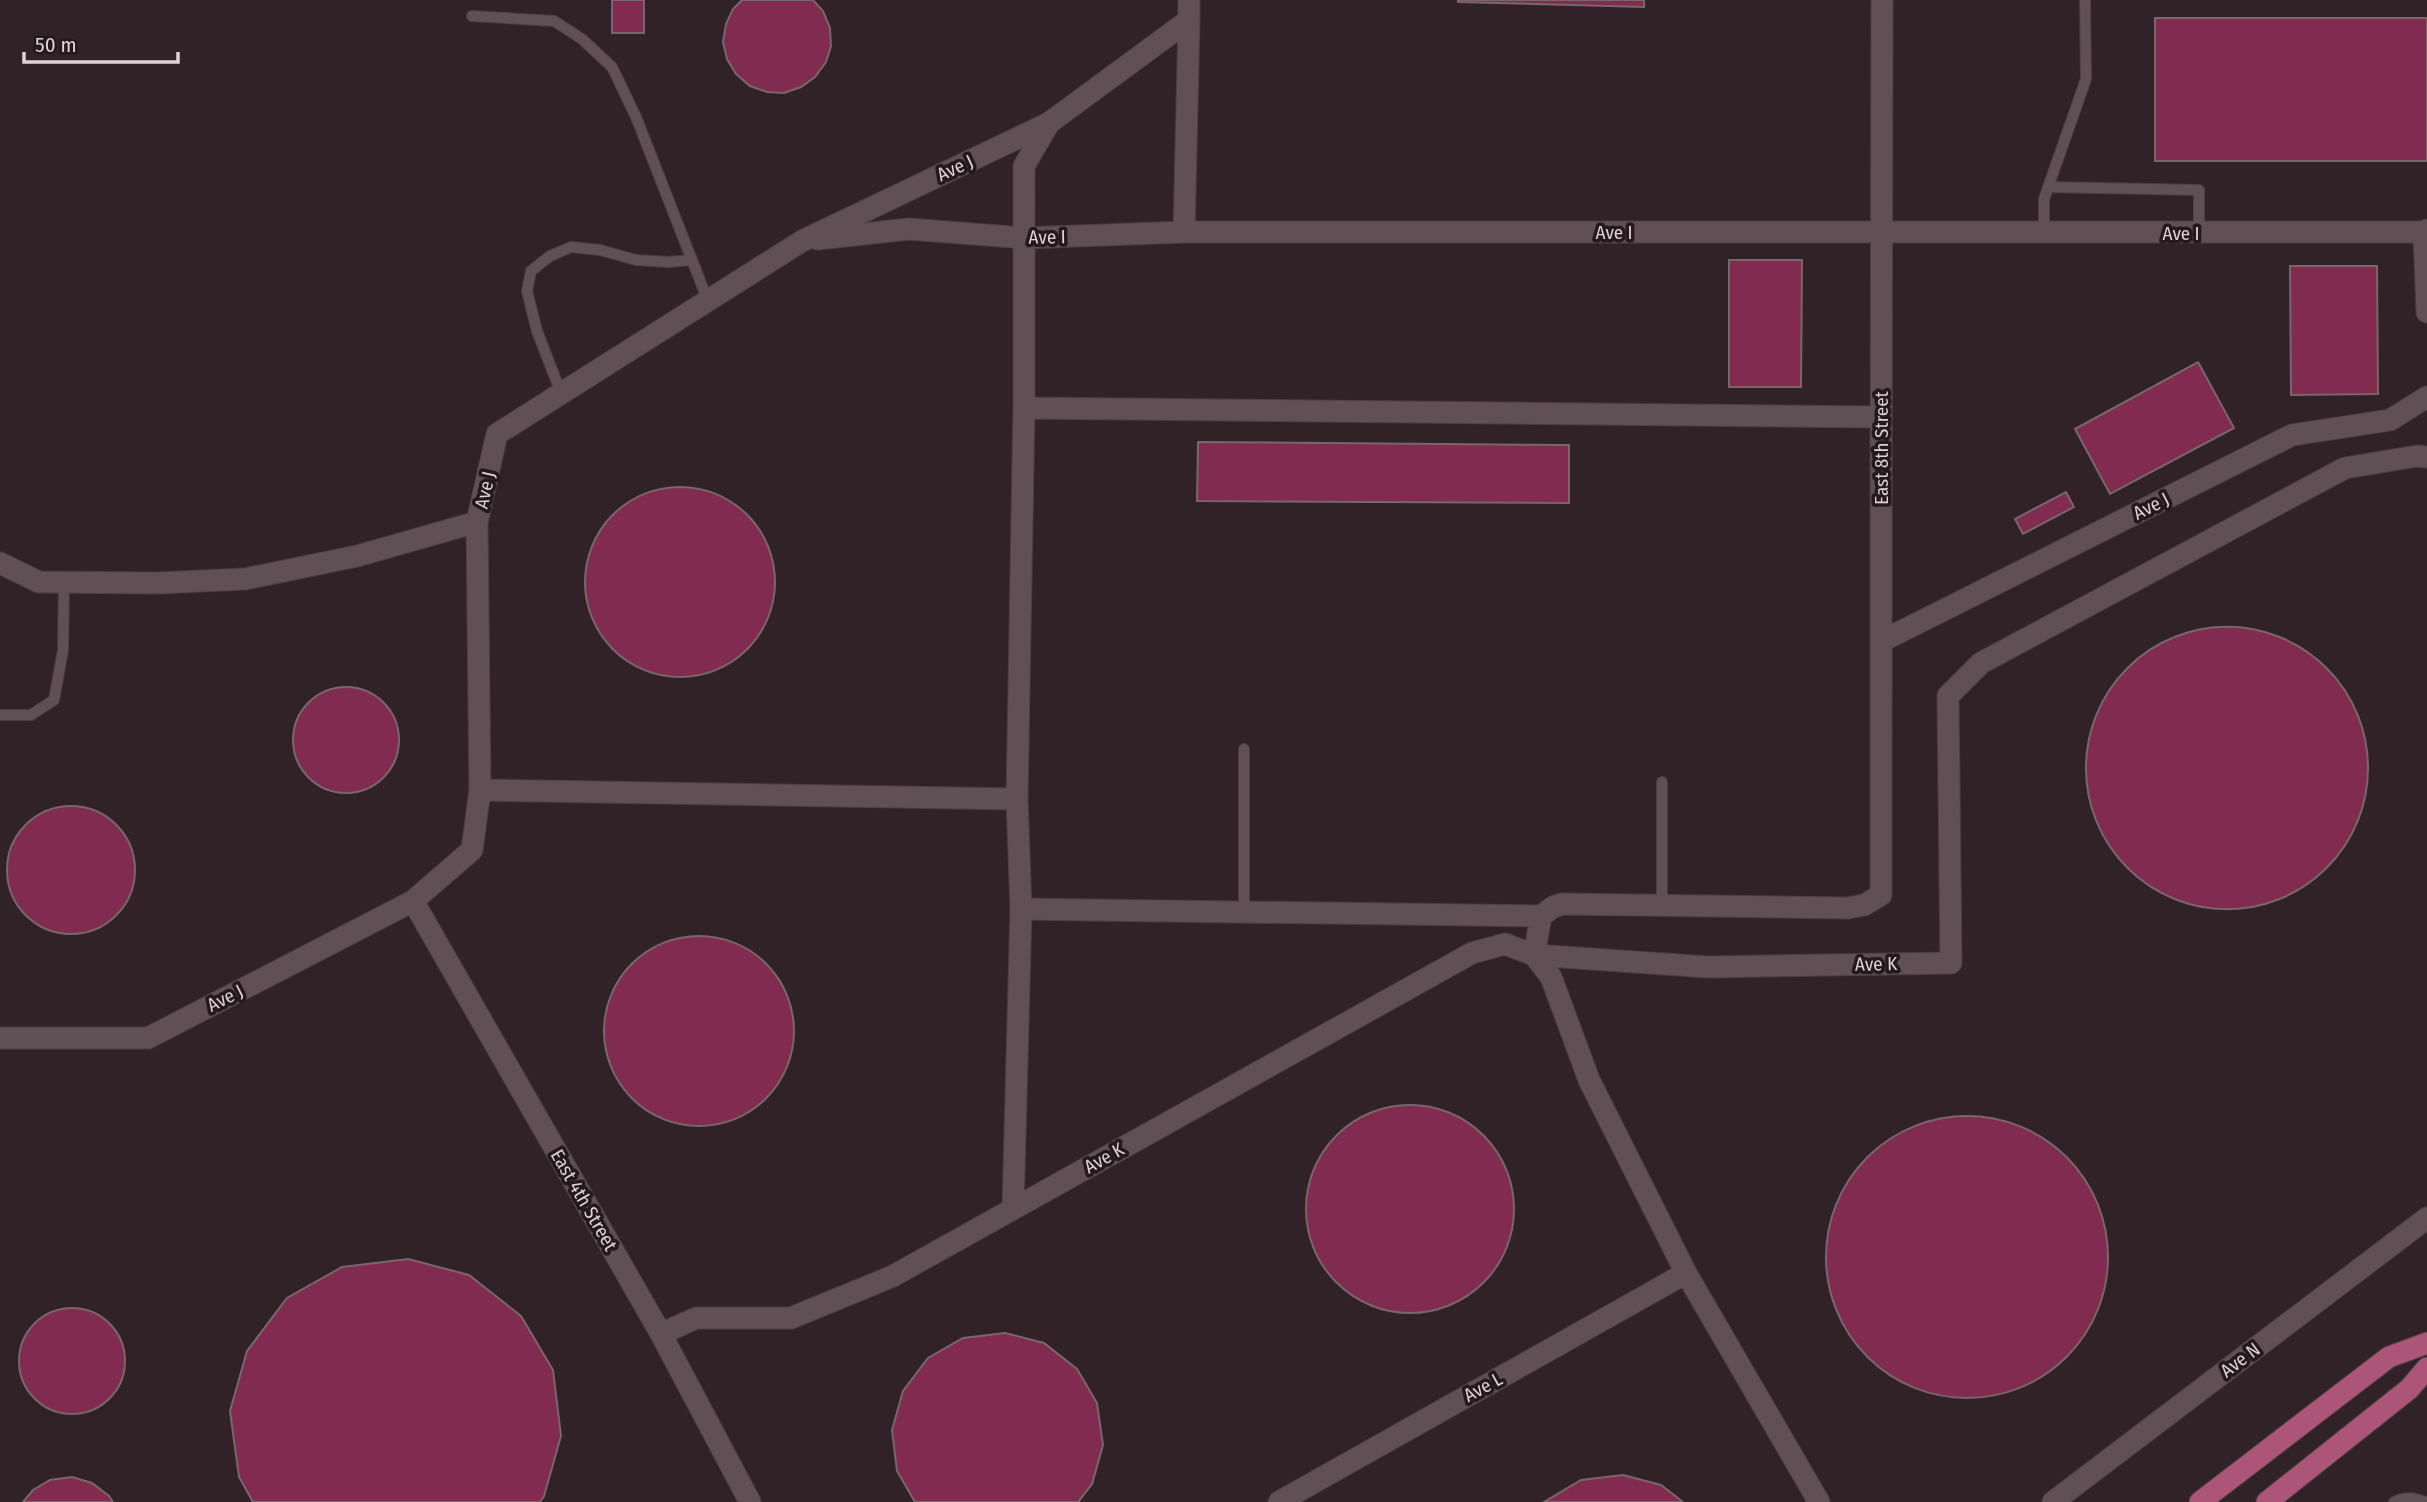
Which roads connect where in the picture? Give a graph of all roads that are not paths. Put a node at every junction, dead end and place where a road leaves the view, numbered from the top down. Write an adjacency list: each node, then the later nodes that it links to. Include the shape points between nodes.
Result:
1 (1882, 0): 9 (street, East 8th Street)
2 (2085, 0): 6 (lane, via 2086,79)
3 (1189, 10): 5 (street, Ave J); 8 (street)
4 (472, 16): 14 (lane, via 554,21 612,67)
5 (1049, 123): 12 (street, via 1024,166); 13 (street, Ave J)
6 (2048, 187): 10 (lane); 11 (lane, via 2199,190)
7 (2426, 231): 11 (street, Ave I); 16 (street)
8 (1184, 232): 9 (street, Ave I); 12 (street, Ave I)
9 (1880, 233): 10 (street, Ave I); 20 (street, East 8th Street)
10 (2044, 233): 11 (street, Ave I)
11 (2199, 233)
12 (1024, 238): 13 (street, Ave I, via 909,229); 19 (street)
13 (802, 241): 15 (street, Ave J)
14 (692, 260): 15 (lane); 17 (lane, via 636,260 571,247 531,271 527,291)
15 (708, 301): 17 (street, Ave J)
16 (2427, 312)
17 (561, 393): 22 (street, Ave J, via 497,434)
18 (2427, 397): 25 (street, Ave J, via 2390,420 2292,435)
19 (1024, 408): 20 (street); 30 (street)
20 (1881, 417): 25 (street, East 8th Street)
21 (2427, 457): 36 (street, Ave K, via 2345,468 1981,663 1948,696 1951,963 1708,967)
22 (477, 522): 24 (street, via 357,556 245,579); 29 (street, Ave J)
23 (0, 563): 24 (street, via 39,582)
24 (64, 582): 26 (lane, via 63,650 54,700 31,715)
25 (1882, 640): 32 (street, East 8th Street, via 1881,895 1848,908)
26 (0, 715)
27 (1244, 749): 34 (lane)
28 (1662, 782): 32 (lane)
29 (480, 790): 30 (street); 31 (street, Ave J, via 472,850)
30 (1017, 799): 33 (street)
31 (412, 901): 37 (street, Ave J, via 148,1038); 41 (street, East 4th Street)
32 (1662, 906): 35 (street, via 1562,904)
33 (1021, 909): 34 (street); 38 (street)
34 (1244, 912): 35 (street)
35 (1541, 916): 36 (street)
36 (1534, 955): 38 (street, Ave K, via 1505,944 1472,953); 40 (street, via 1550,977 1589,1080)
37 (0, 1038)
38 (1013, 1209): 41 (street, Ave K, via 893,1276 791,1318 695,1318)
39 (2427, 1218): 47 (street, Ave N)
40 (1686, 1273): 45 (street, Ave L); 46 (street)
41 (661, 1334): 44 (street, East 4th Street)
42 (2427, 1343): 48 (main road, via 2389,1357)
43 (2427, 1368): 49 (main road, via 2409,1389)
44 (750, 1502)
45 (1279, 1502)
46 (1819, 1502)
47 (2053, 1502)
48 (2200, 1502)
49 (2267, 1502)
50 (2394, 1502): 51 (lane, via 2402,1498)
51 (2426, 1502)

